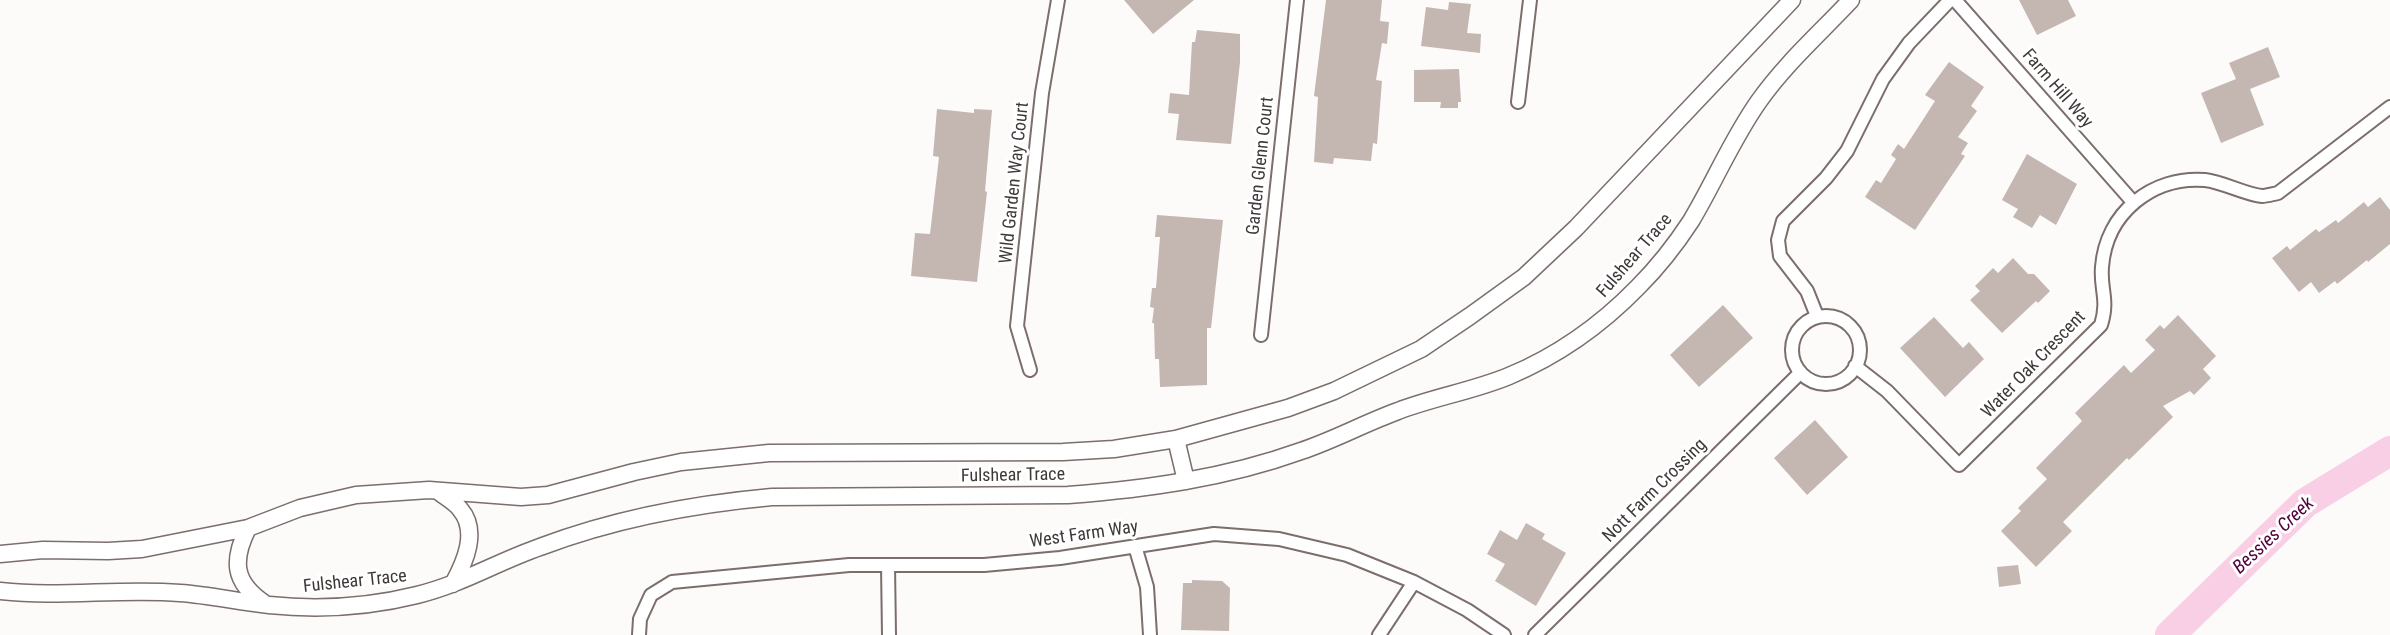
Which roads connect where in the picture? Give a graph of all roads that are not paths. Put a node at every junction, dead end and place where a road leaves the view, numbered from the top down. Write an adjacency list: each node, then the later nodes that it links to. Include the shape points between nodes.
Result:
1 (1058, 0): 13 (street, Wild Garden Way Court, via 1042,93 1017,326)
2 (1297, 0): 11 (street, Garden Glenn Court)
3 (1530, 0): 7 (street)
4 (1792, 0): 15 (street, Fulshear Trace, via 1576,228 1524,277 1470,316 1421,349 1334,391)
5 (1851, 0): 16 (street, Fulshear Trace, via 1760,100 1667,254 1619,305 1580,337 1508,376 1397,411 1301,451)
6 (1953, 0): 9 (street, Farm Hill Way); 10 (street, via 1909,43 1884,79 1847,151 1783,221 1780,256 1807,291)
7 (1518, 102)
8 (2390, 107): 9 (street, Water Oak Crescent, via 2278,193 2262,196 2213,181 2187,179 2155,188)
9 (2133, 202): 12 (street, Water Oak Crescent, via 2106,242 2101,268 2106,308 2101,325 1959,465 1887,391)
10 (1817, 317): 12 (street, via 1841,319 1850,326 1859,341); 14 (street, via 1795,334 1792,356)
11 (1261, 335)
12 (1855, 366): 14 (street, via 1845,377 1827,384)
13 (1030, 370)
14 (1800, 373): 31 (street, Nott Farm Crossing)
15 (1176, 439): 16 (street); 17 (street, Fulshear Trace, via 1063,452 733,456 681,462 548,495)
16 (1186, 481): 23 (street, Fulshear Trace, via 1068,495 727,501 541,546)
17 (438, 491): 18 (street, Fulshear Trace, via 356,495 300,508); 23 (street, via 462,510 469,533 467,557)
18 (248, 528): 20 (street, Fulshear Trace, via 142,549); 25 (street, via 239,547 242,581 249,593)
19 (1135, 546): 21 (street, West Farm Way, via 984,565); 22 (street, West Farm Way, via 1214,534 1279,539 1347,555); 28 (street, via 1147,587)
20 (0, 554)
21 (888, 565): 26 (street, West Farm Way, via 672,582 651,596); 27 (street)
22 (1413, 582): 29 (street); 30 (street, West Farm Way)
23 (453, 584): 25 (street, Fulshear Trace, via 376,602 328,607)
24 (0, 591): 25 (street, Fulshear Trace, via 179,593)
25 (268, 605)
26 (639, 635)
27 (889, 635)
28 (1150, 635)
29 (1379, 635)
30 (1504, 635)
31 (1535, 635)

